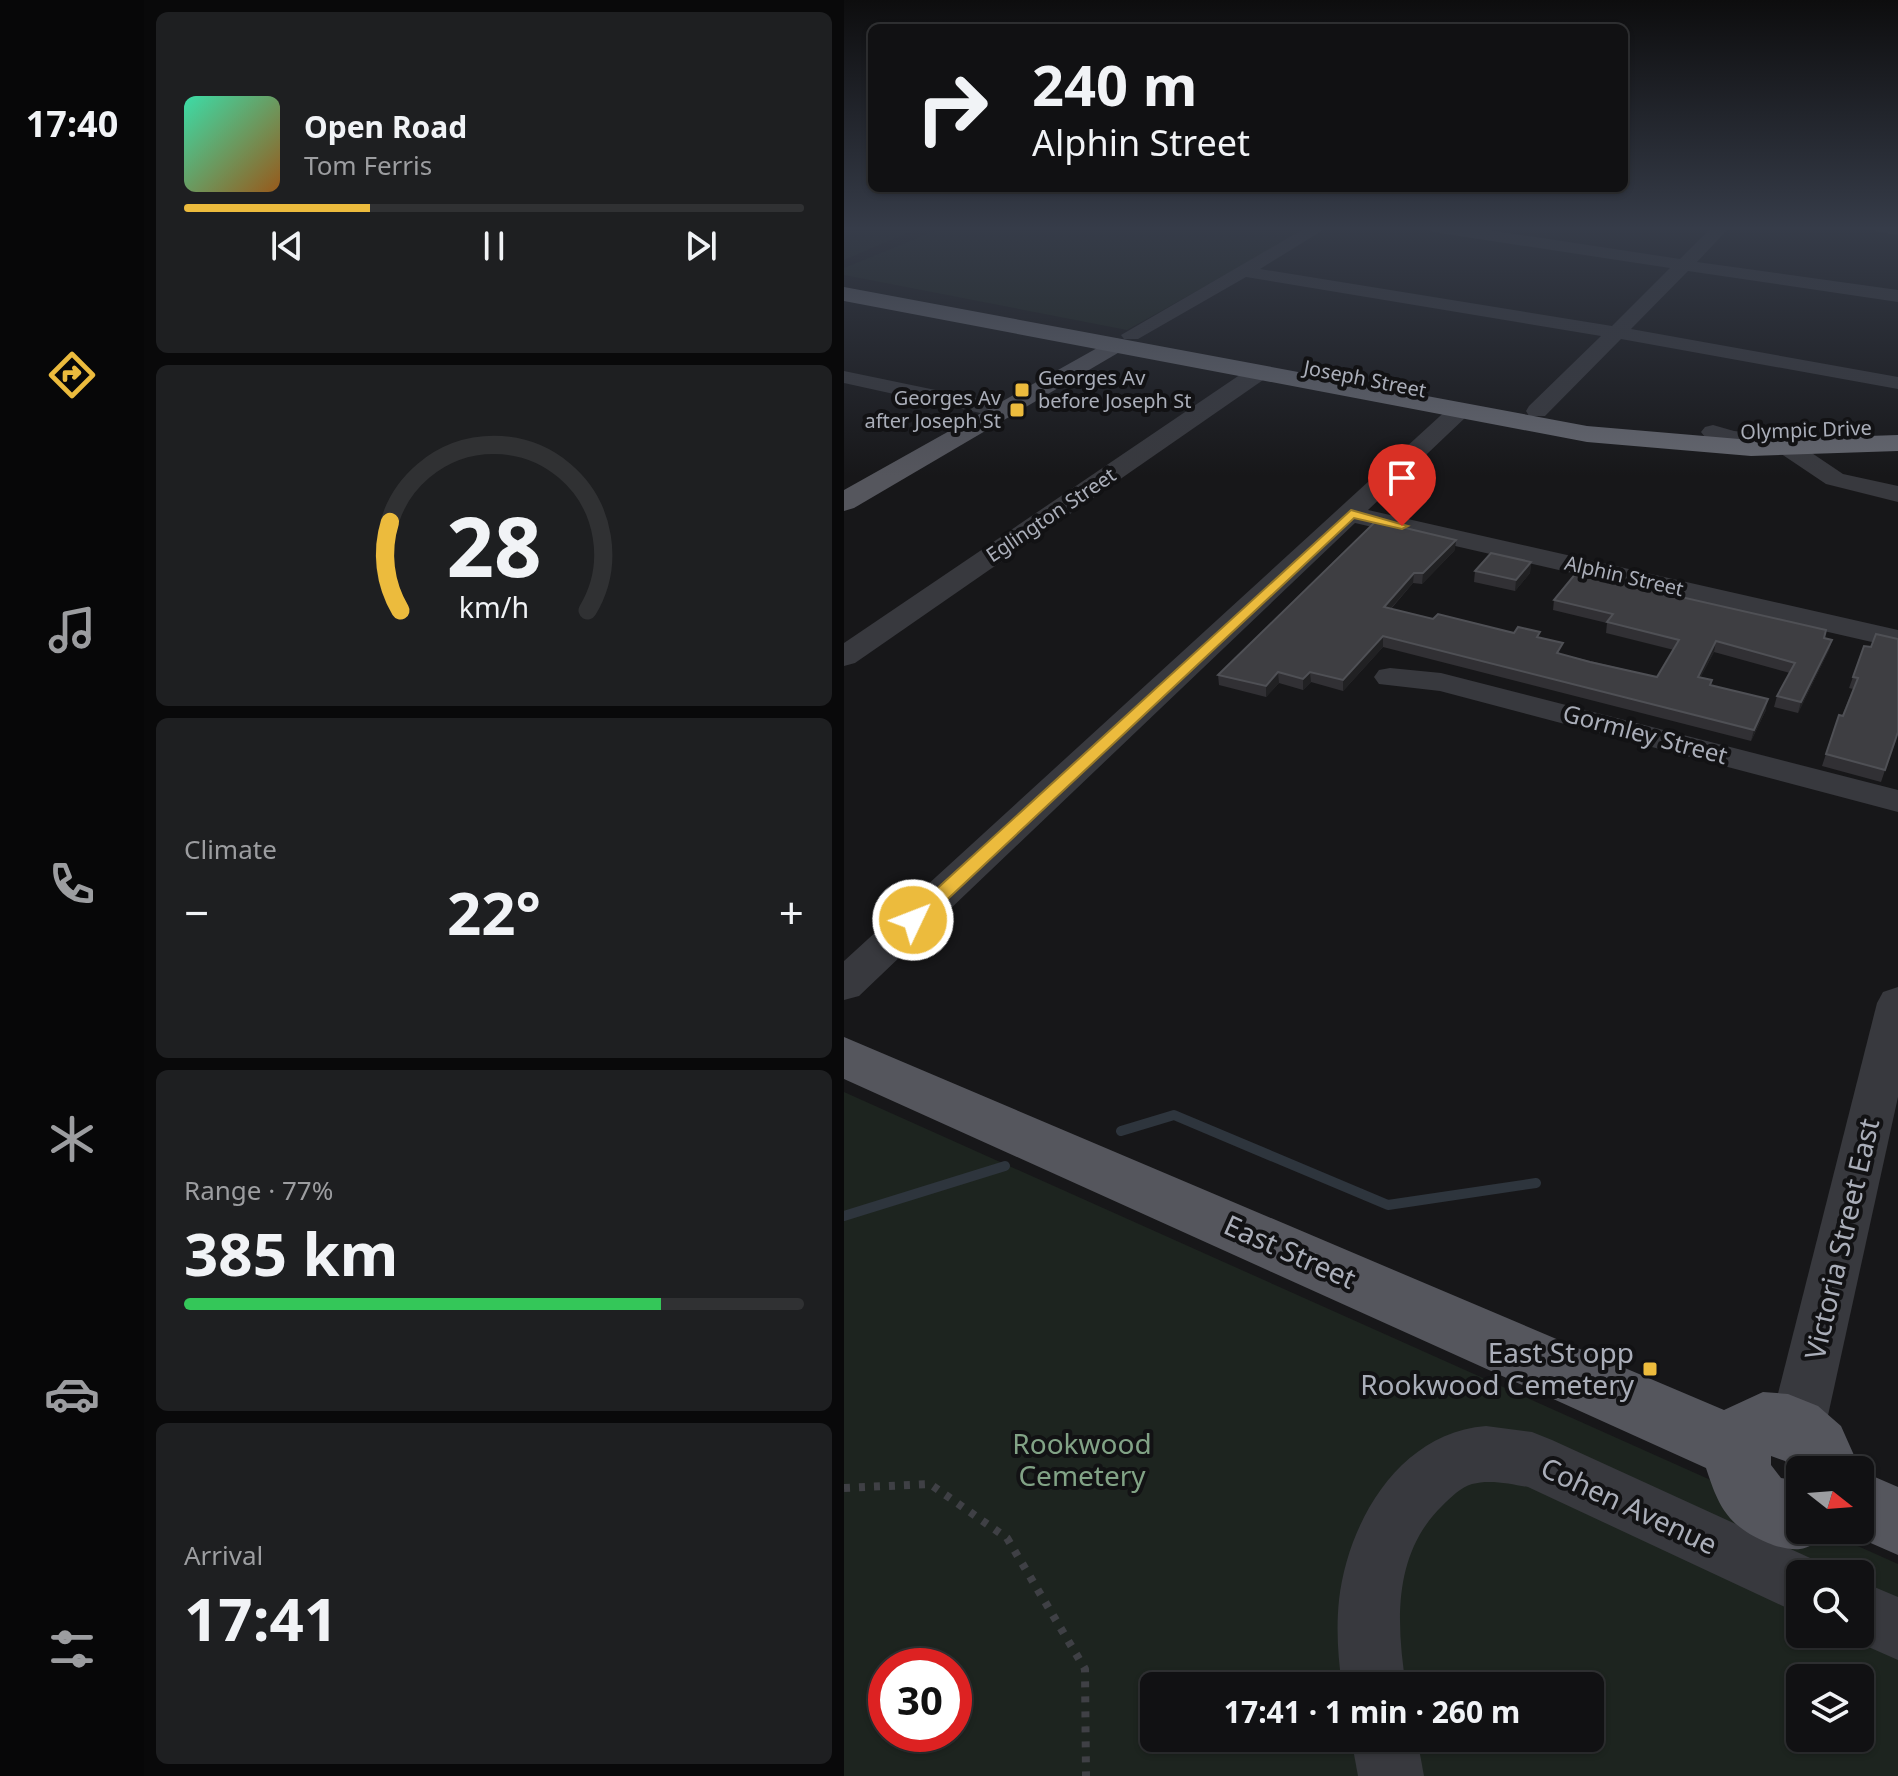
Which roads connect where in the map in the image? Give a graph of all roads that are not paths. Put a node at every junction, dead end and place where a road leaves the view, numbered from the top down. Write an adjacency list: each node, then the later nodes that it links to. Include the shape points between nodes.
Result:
1 (940, 310): 7 (highway, Joseph Street)
2 (976, 310): 7 (highway, Joseph Street)
3 (1175, 310): 7 (street)
4 (1471, 310): 6 (street)
5 (1639, 310): 6 (street)
6 (1614, 335): 10 (street); 13 (street)
7 (1123, 340): 8 (highway, Joseph Street); 11 (main road); 13 (highway, Joseph Street)
8 (1258, 373): 12 (highway, Joseph Street); 22 (street, Eglington Street)
9 (844, 377): 11 (street)
10 (1898, 383)
11 (1003, 411): 19 (main road)
12 (1459, 411): 17 (highway, Joseph Street, via 1615,438); 20 (street)
13 (1537, 411): 15 (highway, Joseph Street)
14 (1898, 426): 15 (highway, Olympic Drive)
15 (1713, 432): 17 (street, Joseph Street, via 1780,442)
16 (1898, 443): 17 (highway, Olympic Drive)
17 (1796, 451): 18 (street, Joseph Street, via 1835,479)
18 (1898, 492)
19 (844, 502)
20 (1351, 514): 21 (street, Alphin Street); 25 (street)
21 (1898, 639)
22 (844, 657)
23 (1390, 677): 24 (street, Gormley Street, via 1441,682)
24 (1898, 801)
25 (844, 985)
26 (1898, 1003): 28 (street, Victoria Street East)
27 (844, 1057): 28 (main road, East Street)
28 (1787, 1449): 31 (main road, via 1737,1465 1743,1483)
29 (1874, 1510): 30 (main road)
30 (1898, 1521)
31 (1784, 1544): 34 (street, Cohen Avenue, via 1532,1460 1469,1456 1412,1491 1391,1525 1375,1563 1368,1611)
32 (1874, 1618): 33 (street)
33 (1898, 1629)
34 (1371, 1672)
35 (1387, 1752): 36 (street)
36 (1391, 1776)

